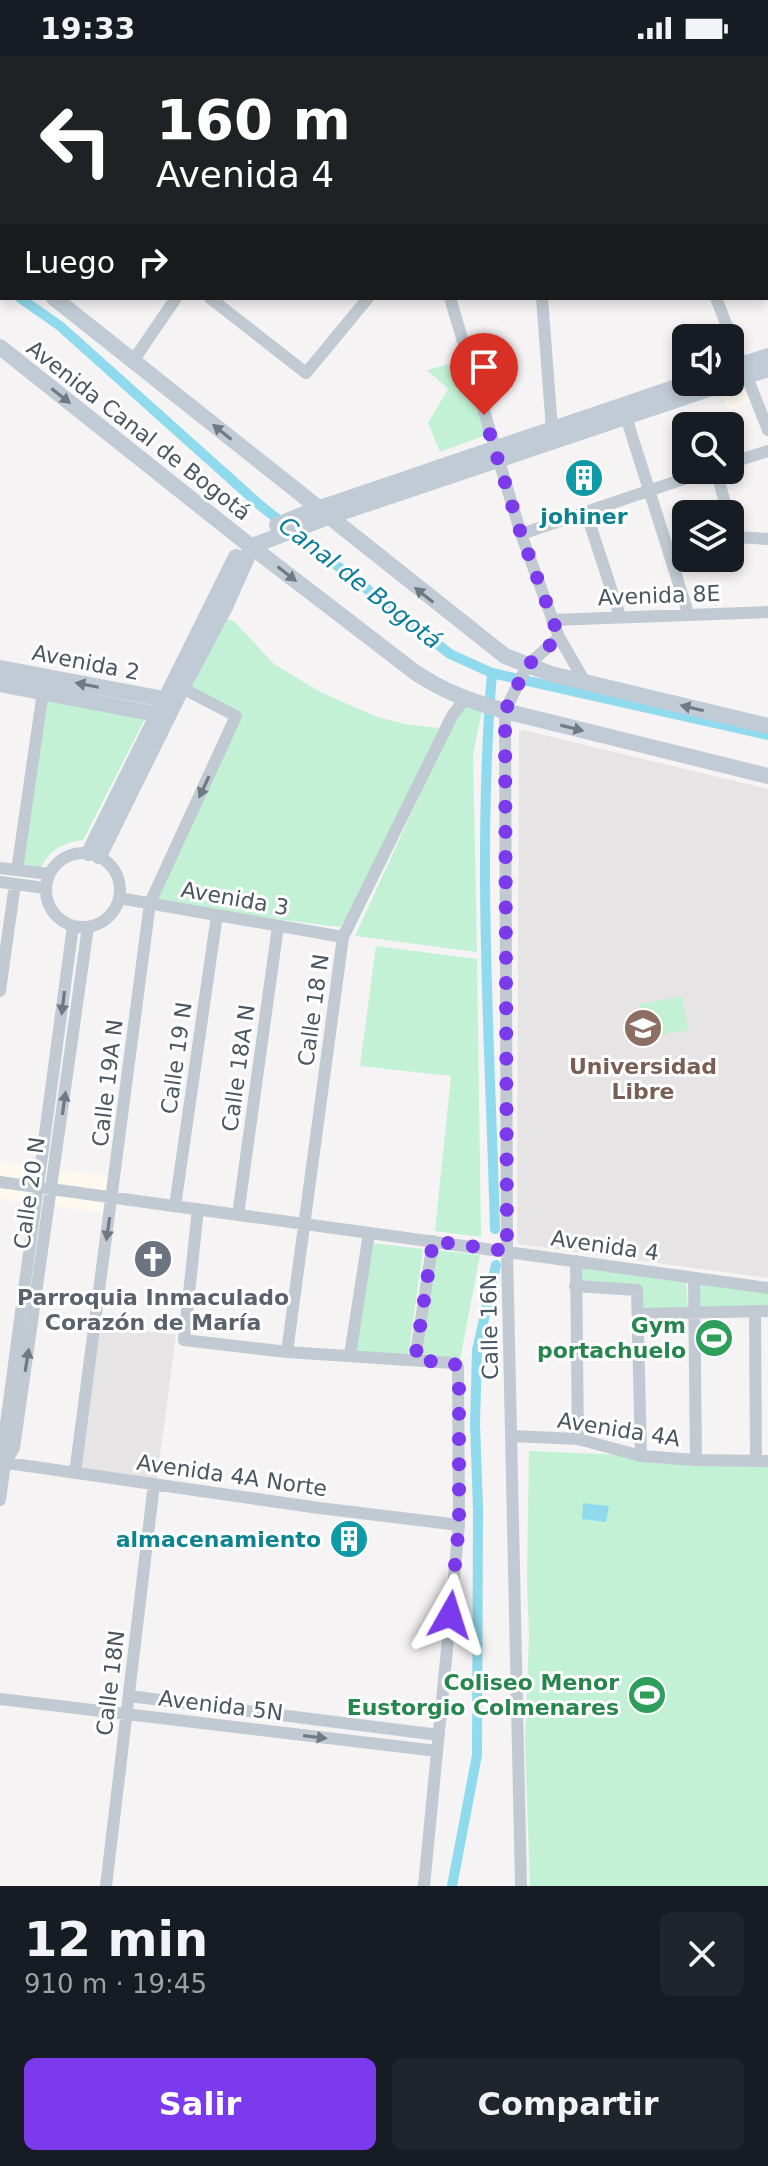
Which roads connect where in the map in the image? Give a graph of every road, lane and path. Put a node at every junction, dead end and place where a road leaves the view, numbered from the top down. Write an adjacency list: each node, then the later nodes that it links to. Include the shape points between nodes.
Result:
1 (57, 300): 11 (street)
2 (175, 300): 11 (street)
3 (213, 300): 4 (street, via 306,373)
4 (366, 300)
5 (451, 300): 22 (street)
6 (542, 300): 19 (street)
7 (717, 300): 8 (street)
8 (725, 324)
9 (0, 347): 31 (street, Avenida Canal de Bogotá, one-way to 31)
10 (768, 356): 12 (street)
11 (133, 361): 27 (street, one-way to 11)
12 (744, 368)
13 (768, 369): 14 (street)
14 (744, 370)
15 (744, 377): 20 (street)
16 (672, 388): 19 (street)
17 (677, 396): 18 (street)
18 (626, 417): 22 (street); 25 (street)
19 (552, 429): 22 (street)
20 (768, 430)
21 (768, 451): 23 (street)
22 (496, 454): 27 (street); 28 (street)
23 (744, 459)
24 (672, 483): 25 (street)
25 (649, 490): 26 (street); 33 (street)
26 (586, 512): 28 (street); 34 (street)
27 (318, 515): 31 (street); 38 (street, one-way to 27)
28 (521, 534): 35 (street)
29 (744, 538): 30 (street)
30 (768, 539)
31 (251, 542): 41 (street, via 225,607); 43 (street, Avenida Canal de Bogotá, one-way to 43, via 416,673); 44 (street)
32 (768, 612): 33 (street, Avenida 8E)
33 (688, 613): 34 (street, Avenida 8E)
34 (620, 616): 35 (street, Avenida 8E)
35 (552, 620): 36 (street)
36 (559, 637): 38 (street, Calle 16N); 39 (street)
37 (0, 668): 44 (street, Avenida 2, one-way to 37)
38 (525, 670): 39 (street); 45 (street, Calle 16N)
39 (585, 682): 46 (street, one-way to 39)
40 (0, 684): 42 (street, Avenida 2)
41 (182, 688): 48 (street); 56 (street, Calle 19A N, one-way to 56, via 236,716)
42 (43, 692): 44 (street, Avenida 2); 50 (street)
43 (469, 702): 45 (street, Avenida Canal de Bogotá); 61 (street, Calle 18 N, via 452,716)
44 (160, 706): 48 (street)
45 (503, 708): 47 (street, Avenida Canal de Bogotá, one-way to 47); 73 (street, Calle 16N)
46 (768, 726)
47 (768, 776)
48 (94, 854): 51 (street, via 65,857); 55 (street, via 116,874)
49 (0, 868): 50 (street)
50 (17, 870): 51 (street)
51 (49, 874): 54 (street)
52 (0, 882): 53 (street)
53 (15, 884): 54 (street); 62 (street)
54 (45, 888): 58 (street, via 53,912)
55 (119, 898): 56 (street, Avenida 3); 60 (street, via 108,917)
56 (150, 903): 57 (street, Avenida 3); 66 (street, Calle 19A N)
57 (217, 915): 59 (street, Avenida 3); 67 (street, Calle 19 N)
58 (73, 926): 60 (street); 64 (street, Calle 20 N, one-way to 64)
59 (278, 926): 61 (street, Avenida 3); 69 (street, Calle 18A N)
60 (88, 927): 65 (street, Calle 20 N, one-way to 60)
61 (343, 937): 70 (street, Calle 18 N)
62 (0, 991)
63 (0, 1182): 64 (street, Avenida 4)
64 (39, 1187): 65 (street, Avenida 4); 89 (street, Calle 20 N)
65 (53, 1190): 66 (street, Avenida 4); 89 (street, Calle 20 N, one-way to 65, via 14,1448)
66 (112, 1198): 67 (street, Avenida 4); 90 (street, Calle 19A N, one-way to 90)
67 (175, 1206): 68 (street, Avenida 4)
68 (198, 1209): 69 (street, Avenida 4); 81 (street, via 184,1340)
69 (238, 1215): 70 (street, Avenida 4)
70 (303, 1224): 71 (street, Avenida 4); 81 (street, Calle 18 N)
71 (369, 1233): 72 (street, Avenida 4); 82 (street)
72 (433, 1241): 73 (street, Avenida 4); 83 (street)
73 (507, 1251): 74 (street, Avenida 4); 84 (street, Calle 16N)
74 (576, 1261): 75 (street, Avenida 4); 76 (street)
75 (694, 1278): 77 (street, Avenida 4); 79 (street)
76 (575, 1286): 80 (street, via 637,1290); 85 (street)
77 (768, 1288)
78 (762, 1311): 79 (street); 88 (street)
79 (695, 1313): 80 (street); 87 (street)
80 (638, 1314): 86 (street)
81 (287, 1352): 82 (street)
82 (350, 1355): 83 (street)
83 (415, 1360): 93 (street, via 454,1363 459,1371)
84 (512, 1436): 85 (street, Avenida 4A); 101 (street, Calle 16N)
85 (578, 1439): 86 (street, Avenida 4A)
86 (641, 1456): 87 (street, Avenida 4A)
87 (696, 1460): 88 (street, Avenida 4A)
88 (762, 1461)
89 (3, 1463): 90 (street, Avenida 4A Norte); 92 (street, Calle 20 N)
90 (75, 1473): 91 (street, Avenida 4A Norte)
91 (154, 1484): 93 (street, Avenida 4A Norte); 94 (street, Calle 18N)
92 (0, 1500)
93 (459, 1525): 97 (street)
94 (129, 1696): 96 (street, Calle 18N); 97 (street, Avenida 5N)
95 (0, 1699): 96 (street, Avenida 5N)
96 (127, 1714): 98 (street, Avenida 5N, one-way to 98); 99 (street, Calle 18N)
97 (439, 1735): 98 (street)
98 (437, 1751): 100 (street)
99 (106, 1886)
100 (424, 1886)
101 (521, 1886)

